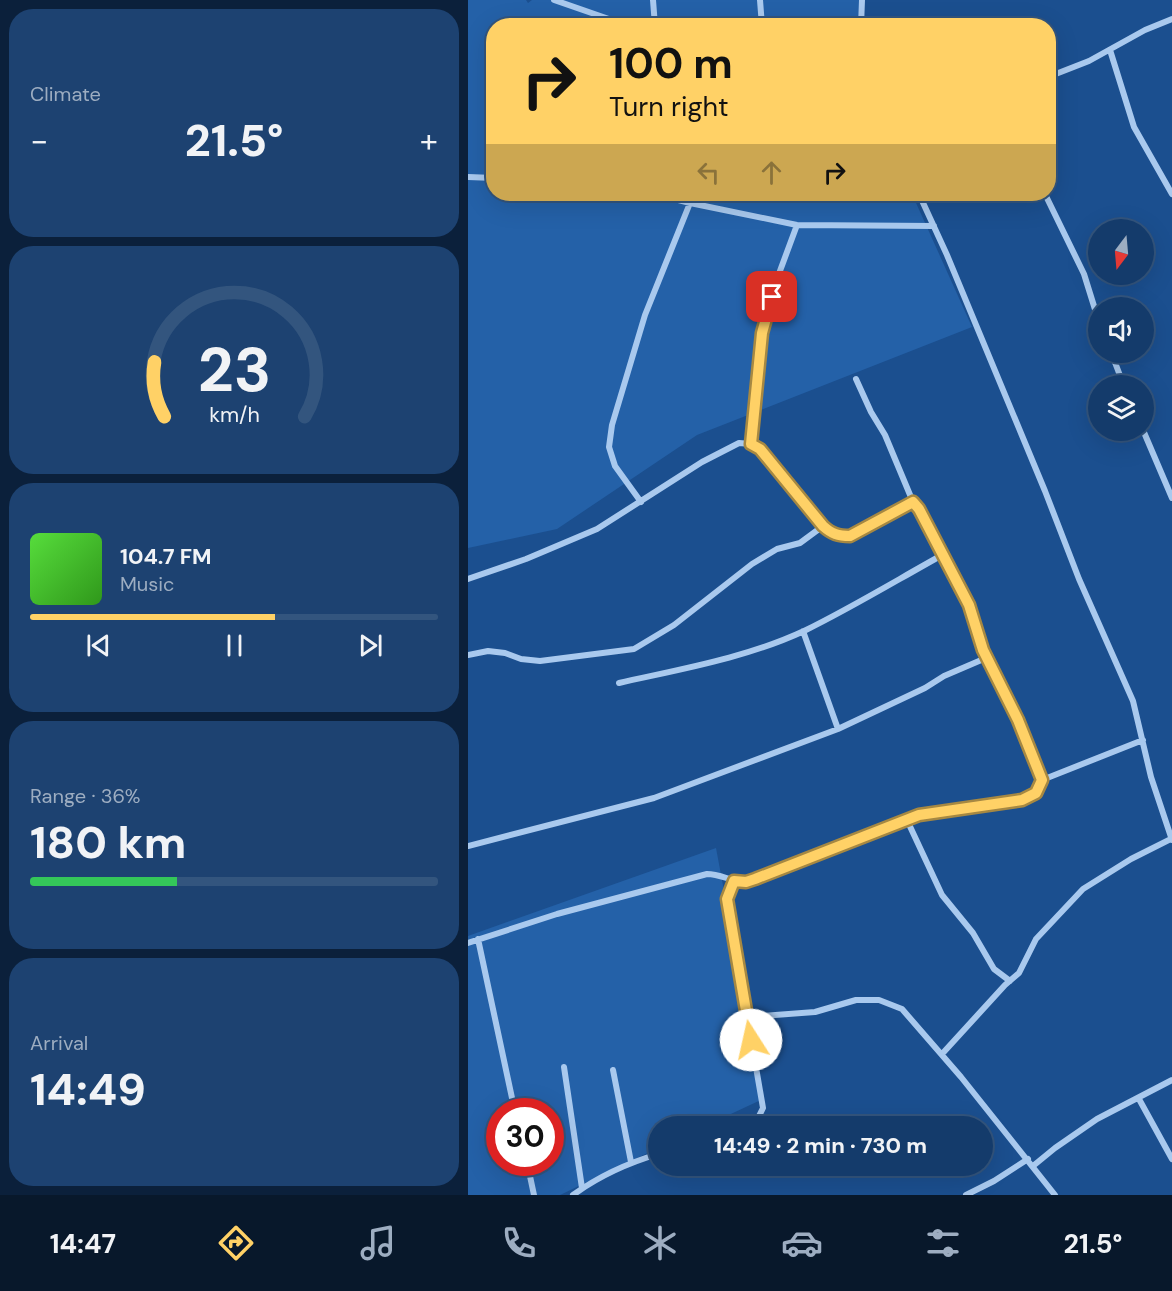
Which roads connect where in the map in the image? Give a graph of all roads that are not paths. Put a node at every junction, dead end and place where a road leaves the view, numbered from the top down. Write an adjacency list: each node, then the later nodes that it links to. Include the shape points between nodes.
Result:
1 (555, 0): 5 (street)
2 (653, 0): 6 (street)
3 (760, 0): 7 (street)
4 (862, 0): 8 (street)
5 (606, 18)
6 (654, 18)
7 (761, 18)
8 (861, 18)
9 (1172, 19): 10 (street)
10 (1110, 50): 11 (street); 14 (street, via 1134,127)
11 (1056, 74)
12 (468, 177): 13 (street)
13 (486, 178)
14 (1172, 194)
15 (682, 201): 18 (street)
16 (922, 201): 20 (street)
17 (1048, 201): 21 (street)
18 (690, 203): 19 (street); 26 (street, via 645,315 612,425 609,447 615,466)
19 (797, 225): 20 (street); 24 (street, via 762,333)
20 (934, 226): 36 (street, via 1133,701)
21 (1091, 297)
22 (856, 380): 27 (street)
23 (1148, 441): 25 (street)
24 (751, 444): 26 (street, via 739,443 702,462); 28 (street, via 760,449)
25 (1172, 498)
26 (641, 502): 30 (street, via 597,530)
27 (913, 502): 28 (street, via 850,536 832,534); 29 (street)
28 (823, 526): 32 (street, via 800,543 777,549 752,564 674,625 634,649 540,661 488,651)
29 (944, 554): 31 (street); 33 (street, via 969,605)
30 (468, 579)
31 (803, 631): 34 (street, via 707,664); 35 (street)
32 (468, 655)
33 (986, 658): 35 (street); 37 (street, via 1018,720)
34 (620, 682)
35 (838, 729): 40 (street, via 654,798)
36 (1143, 740): 37 (street); 39 (street)
37 (1042, 780): 38 (street, via 1036,793 1022,800)
38 (907, 820): 41 (street, via 755,879); 44 (street, via 942,896 973,933 994,969)
39 (1172, 839): 44 (street, via 1131,859 1083,890 1036,939 1019,974)
40 (468, 846)
41 (734, 881): 42 (street, via 707,874); 45 (street, via 727,899)
42 (478, 939): 43 (street); 50 (street)
43 (468, 943)
44 (1010, 981): 46 (street)
45 (747, 1017): 46 (street, via 815,1012 856,1000 879,1000 902,1008); 52 (street, via 763,1108)
46 (942, 1054): 54 (street)
47 (564, 1067): 59 (street)
48 (613, 1070): 56 (street)
49 (1172, 1080): 51 (street)
50 (513, 1098)
51 (1139, 1099): 55 (street); 57 (street, via 1097,1119)
52 (759, 1116)
53 (648, 1157): 56 (street)
54 (1028, 1159): 57 (street); 62 (street)
55 (1172, 1159)
56 (631, 1162): 59 (street)
57 (1033, 1166): 63 (street)
58 (529, 1176): 60 (street)
59 (582, 1188): 61 (street)
60 (534, 1195)
61 (573, 1195)
62 (966, 1195)
63 (1055, 1195)

